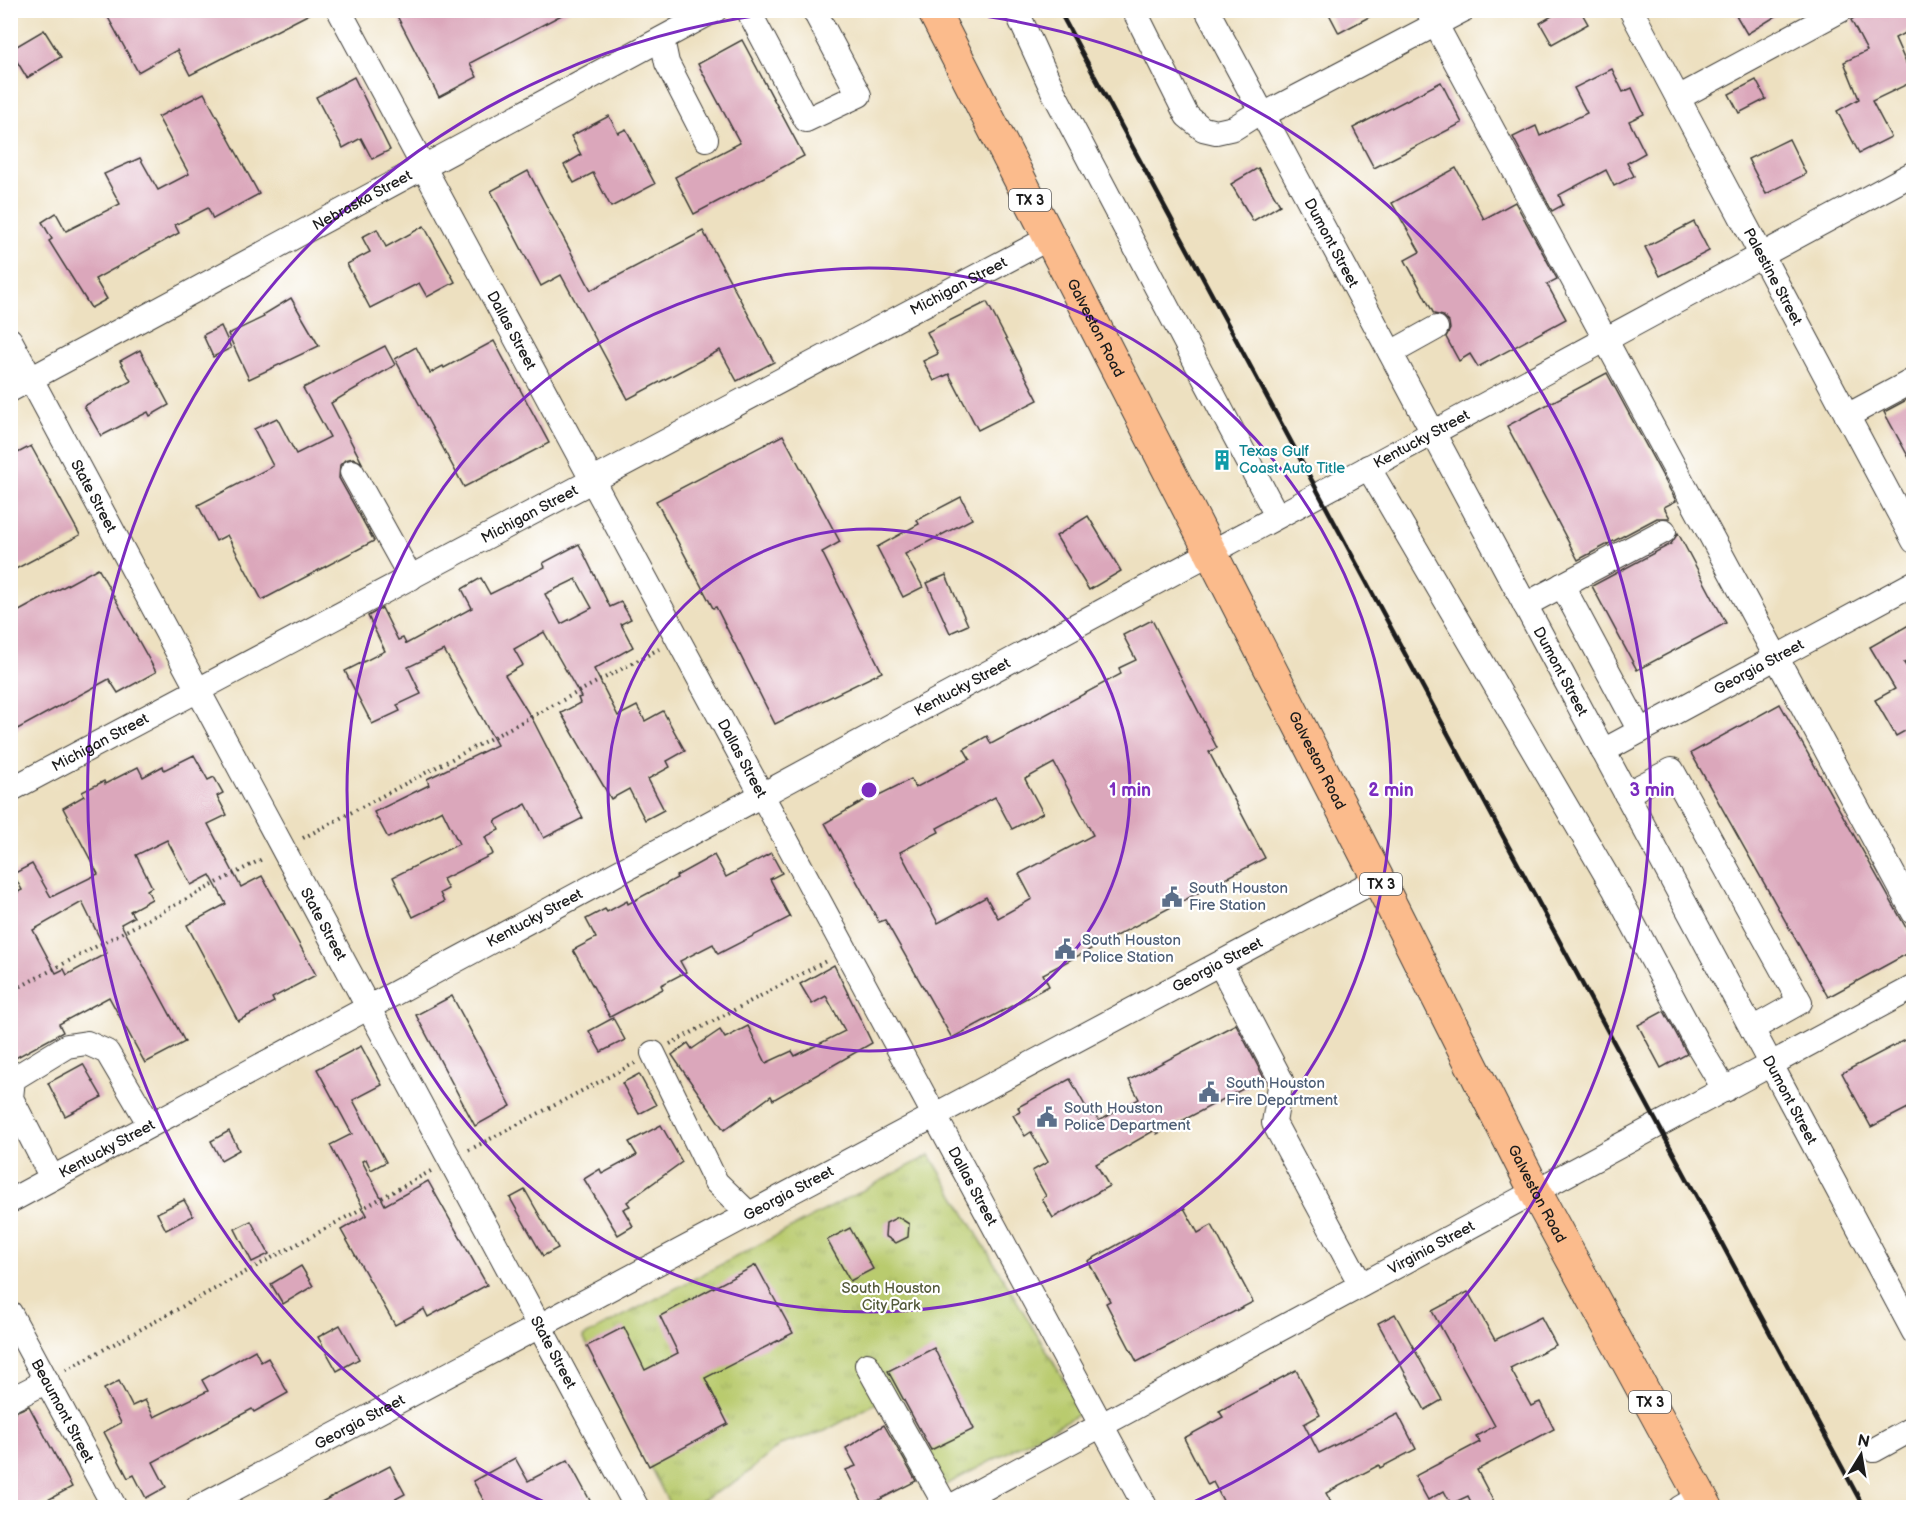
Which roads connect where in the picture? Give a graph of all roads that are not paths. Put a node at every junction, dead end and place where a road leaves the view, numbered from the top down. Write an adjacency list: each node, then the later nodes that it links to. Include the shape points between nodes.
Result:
1 (339, 10): 17 (street, Dallas Street)
2 (715, 10): 13 (street, Nebraska Street)
3 (748, 10): 4 (street, via 806,120 859,94)
4 (814, 10)
5 (933, 10): 19 (main road, Galveston Road / TX 3)
6 (1016, 10): 32 (street, via 1053,91)
7 (1134, 10): 15 (street, via 1186,116 1203,129 1216,132 1234,128)
8 (1207, 10): 15 (street, Dumont Street)
9 (1462, 10): 12 (street)
10 (1631, 10): 14 (street, Palestine Street)
11 (1841, 10): 14 (street)
12 (1432, 17): 15 (street); 22 (street)
13 (662, 39): 16 (street, via 667,63); 17 (street, Nebraska Street)
14 (1678, 98): 20 (street, Palestine Street)
15 (1262, 113): 24 (street, Dumont Street)
16 (706, 139)
17 (423, 167): 26 (street, Nebraska Street); 31 (street, Dallas Street)
18 (1914, 173): 20 (street, Kentucky Street)
19 (1049, 238): 31 (street, Michigan Street); 35 (main road, Galveston Road / TX 3)
20 (1761, 255): 22 (street, Kentucky Street); 27 (street, Palestine Street)
21 (1436, 328): 24 (street)
22 (1605, 339): 28 (street, Kentucky Street); 40 (street)
23 (10, 340): 26 (street, State Street)
24 (1390, 353): 28 (street, Dumont Street)
25 (1914, 380): 27 (street)
26 (21, 384): 41 (street, State Street)
27 (1847, 416): 34 (street, Palestine Street)
28 (1433, 432): 29 (street, Kentucky Street); 39 (street, Dumont Street)
29 (1368, 467): 32 (street, Kentucky Street); 55 (street, via 1615,891)
30 (352, 472): 36 (street)
31 (592, 481): 36 (street, Michigan Street); 46 (street, Dallas Street)
32 (1277, 516): 35 (street, Kentucky Street)
33 (1664, 531): 38 (street)
34 (1914, 541)
35 (1211, 552): 46 (street, Kentucky Street); 47 (main road, Galveston Road / TX 3)
36 (411, 578): 41 (street, Michigan Street)
37 (1914, 583): 40 (street, Georgia Street)
38 (1562, 585): 39 (street); 42 (street)
39 (1525, 605): 43 (street, Dumont Street)
40 (1776, 657): 42 (street, Georgia Street); 48 (street)
41 (199, 690): 44 (street, Michigan Street); 51 (street, State Street)
42 (1640, 731): 43 (street, Georgia Street)
43 (1603, 751): 45 (street, Dumont Street)
44 (10, 790)
45 (1626, 794): 52 (street, Dumont Street); 52 (street, via 1672,770 1800,1002)
46 (762, 795): 51 (street, Kentucky Street); 56 (street, Dallas Street)
47 (1378, 879): 49 (street, Georgia Street); 59 (main road, Galveston Road / TX 3)
48 (1914, 913)
49 (1220, 964): 56 (street, Georgia Street); 62 (street, via 1281,1080 1274,1123)
50 (1914, 987): 54 (street, Virginia Street)
51 (368, 1007): 57 (street, Kentucky Street); 64 (street, State Street)
52 (1752, 1029): 54 (street, Dumont Street)
53 (653, 1053): 61 (street, via 716,1182)
54 (1770, 1064): 55 (street, Virginia Street); 65 (street, Dumont Street)
55 (1725, 1089): 59 (street, Virginia Street)
56 (934, 1116): 61 (street, Georgia Street); 69 (street, Dallas Street)
57 (150, 1125): 58 (street, Kentucky Street); 58 (street, via 107,1052 87,1043 67,1046 13,1079 11,1098)
58 (52, 1178): 60 (street, Kentucky Street)
59 (1535, 1191): 62 (street, Virginia Street); 72 (main road, Galveston Road / TX 3)
60 (10, 1201)
61 (749, 1214): 64 (street, Georgia Street)
62 (1361, 1285): 69 (street, Virginia Street)
63 (10, 1313): 67 (street, Beaumont Street)
64 (539, 1326): 74 (street, Georgia Street); 75 (street, State Street)
65 (1914, 1332)
66 (867, 1365): 76 (street)
67 (47, 1381): 68 (street); 73 (street, Beaumont Street)
68 (10, 1400)
69 (1101, 1425): 76 (street, Virginia Street); 77 (street, Dallas Street)
70 (1914, 1428): 71 (street)
71 (1874, 1450)
72 (1696, 1504)
73 (115, 1508)
74 (198, 1508)
75 (637, 1508)
76 (947, 1508)
77 (1146, 1508)

